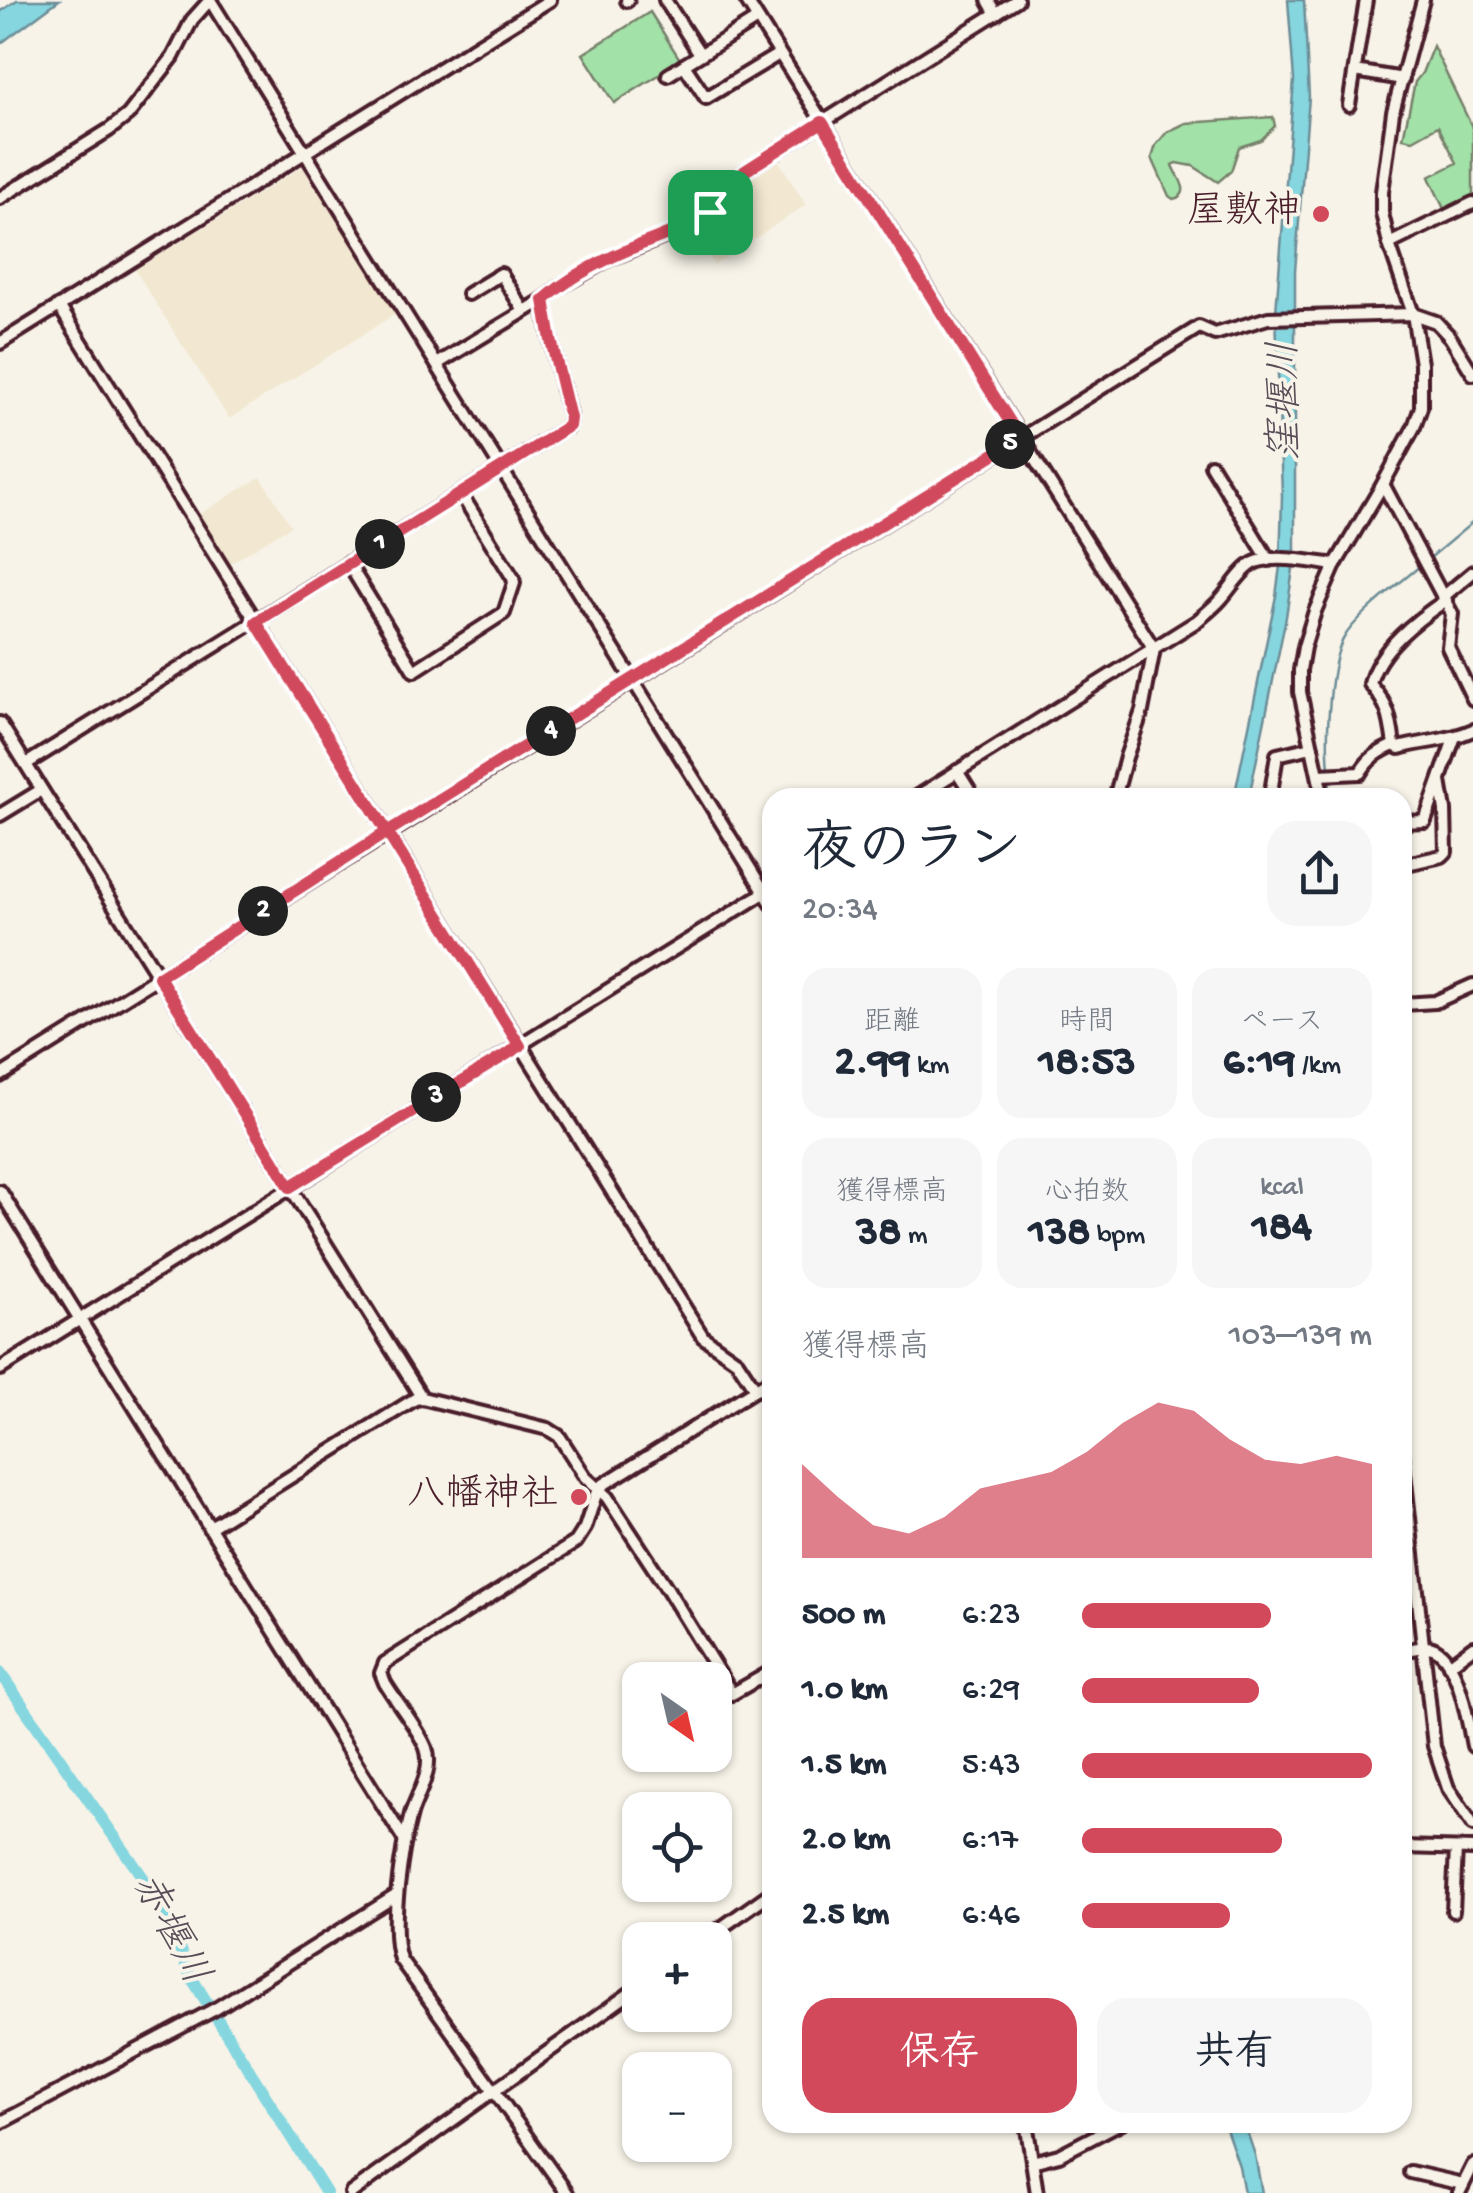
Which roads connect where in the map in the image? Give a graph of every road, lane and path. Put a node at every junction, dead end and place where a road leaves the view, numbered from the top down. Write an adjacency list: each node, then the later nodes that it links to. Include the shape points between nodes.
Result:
1 (210, 0): 19 (street); 20 (street, via 128,115)
2 (550, 0): 19 (street)
3 (665, 0): 11 (street)
4 (746, 0): 10 (street)
5 (988, 0): 9 (street)
6 (1017, 0): 9 (street)
7 (1366, 0): 14 (street)
8 (1423, 0): 16 (street)
9 (996, 14): 18 (street)
10 (758, 19): 11 (street); 12 (street)
11 (700, 54): 13 (street)
12 (779, 54): 13 (street, via 706,98); 18 (street)
13 (684, 65): 15 (street)
14 (1355, 71): 16 (street); 17 (street)
15 (668, 74)
16 (1403, 79): 22 (street, via 1382,192)
17 (1350, 105)
18 (822, 122): 24 (street, via 745,171 691,226 619,254); 31 (street)
19 (305, 153): 25 (street); 29 (street)
20 (0, 198)
21 (1473, 204): 22 (street)
22 (1389, 244): 27 (street)
23 (468, 294): 26 (street, via 501,274)
24 (544, 300): 26 (street); 33 (street, via 569,426)
25 (59, 306): 28 (street); 41 (street)
26 (524, 312): 29 (street)
27 (1413, 314): 30 (street, via 1436,322); 31 (street, via 1268,318 1214,334 1198,327); 34 (street, via 1421,407)
28 (0, 343)
29 (437, 364): 33 (street)
30 (1473, 374)
31 (1020, 438): 42 (street); 43 (street)
32 (1212, 465): 36 (street)
33 (501, 469): 35 (street); 43 (street)
34 (1384, 484): 38 (street); 40 (street)
35 (461, 494): 37 (street); 37 (street, via 514,583 504,613 414,671)
36 (1270, 560): 38 (street); 42 (street, via 1256,562 1217,604)
37 (348, 563): 41 (street)
38 (1334, 565): 49 (street, via 1300,670)
39 (1473, 572): 40 (street)
40 (1446, 598): 44 (street, via 1452,614 1448,648); 48 (street, via 1414,621 1373,672 1370,684 1385,701)
41 (256, 622): 50 (street); 62 (street)
42 (1154, 648): 51 (street); 56 (street)
43 (633, 680): 62 (street); 64 (street)
44 (1473, 699)
45 (0, 723): 50 (street)
46 (1473, 730): 47 (street)
47 (1454, 738): 48 (street); 53 (street)
48 (1394, 744): 52 (street, via 1360,773)
49 (1312, 747): 52 (street); 57 (street, via 1277,755)
50 (26, 764): 59 (street)
51 (957, 771): 54 (street); 55 (street)
52 (1319, 775): 58 (street)
53 (1440, 781): 61 (street, via 1425,821); 63 (street, via 1446,852)
54 (931, 788)
55 (968, 788)
56 (1118, 788)
57 (1272, 788)
58 (1321, 788)
59 (42, 790): 60 (street); 66 (street)
60 (0, 815)
61 (1412, 822)
62 (387, 832): 66 (street); 69 (street)
63 (1412, 863)
64 (762, 879)
65 (762, 894): 69 (street)
66 (159, 977): 70 (street); 71 (street)
67 (1473, 985): 68 (street, via 1435,1002)
68 (1412, 1003)
69 (520, 1046): 71 (street); 76 (street, via 703,1337 737,1361)
70 (0, 1076)
71 (290, 1187): 73 (street); 77 (street)
72 (0, 1192): 73 (street)
73 (80, 1320): 74 (street); 79 (street)
74 (0, 1369)
75 (762, 1386): 76 (street)
76 (756, 1390): 78 (street)
77 (422, 1398): 78 (street, via 548,1428); 79 (street)
78 (598, 1488): 85 (street, via 732,1694); 88 (street, via 576,1542 385,1663 385,1683 427,1749)
79 (209, 1528): 88 (street)
80 (1412, 1542): 81 (street)
81 (1424, 1647): 83 (street); 84 (street); 87 (street, via 1439,1765)
82 (1473, 1647): 84 (street)
83 (1412, 1650)
84 (1448, 1665): 86 (street)
85 (762, 1679)
86 (1473, 1746)
87 (1473, 1825)
88 (406, 1842): 92 (street)
89 (1412, 1847): 90 (street)
90 (1456, 1849): 91 (street); 94 (street)
91 (1473, 1850)
92 (397, 1895): 97 (street, via 400,1958); 98 (street, via 212,2011)
93 (762, 1899): 95 (street)
94 (1453, 1911)
95 (730, 1922)
96 (622, 1999): 97 (street)
97 (494, 2092): 105 (street); 106 (street)
98 (0, 2123)
99 (1028, 2133): 101 (street)
100 (1101, 2133): 101 (street)
101 (1032, 2162): 107 (street)
102 (1473, 2164): 104 (street)
103 (1410, 2172): 104 (street)
104 (1461, 2188)
105 (350, 2193)
106 (567, 2193)
107 (1038, 2193)

